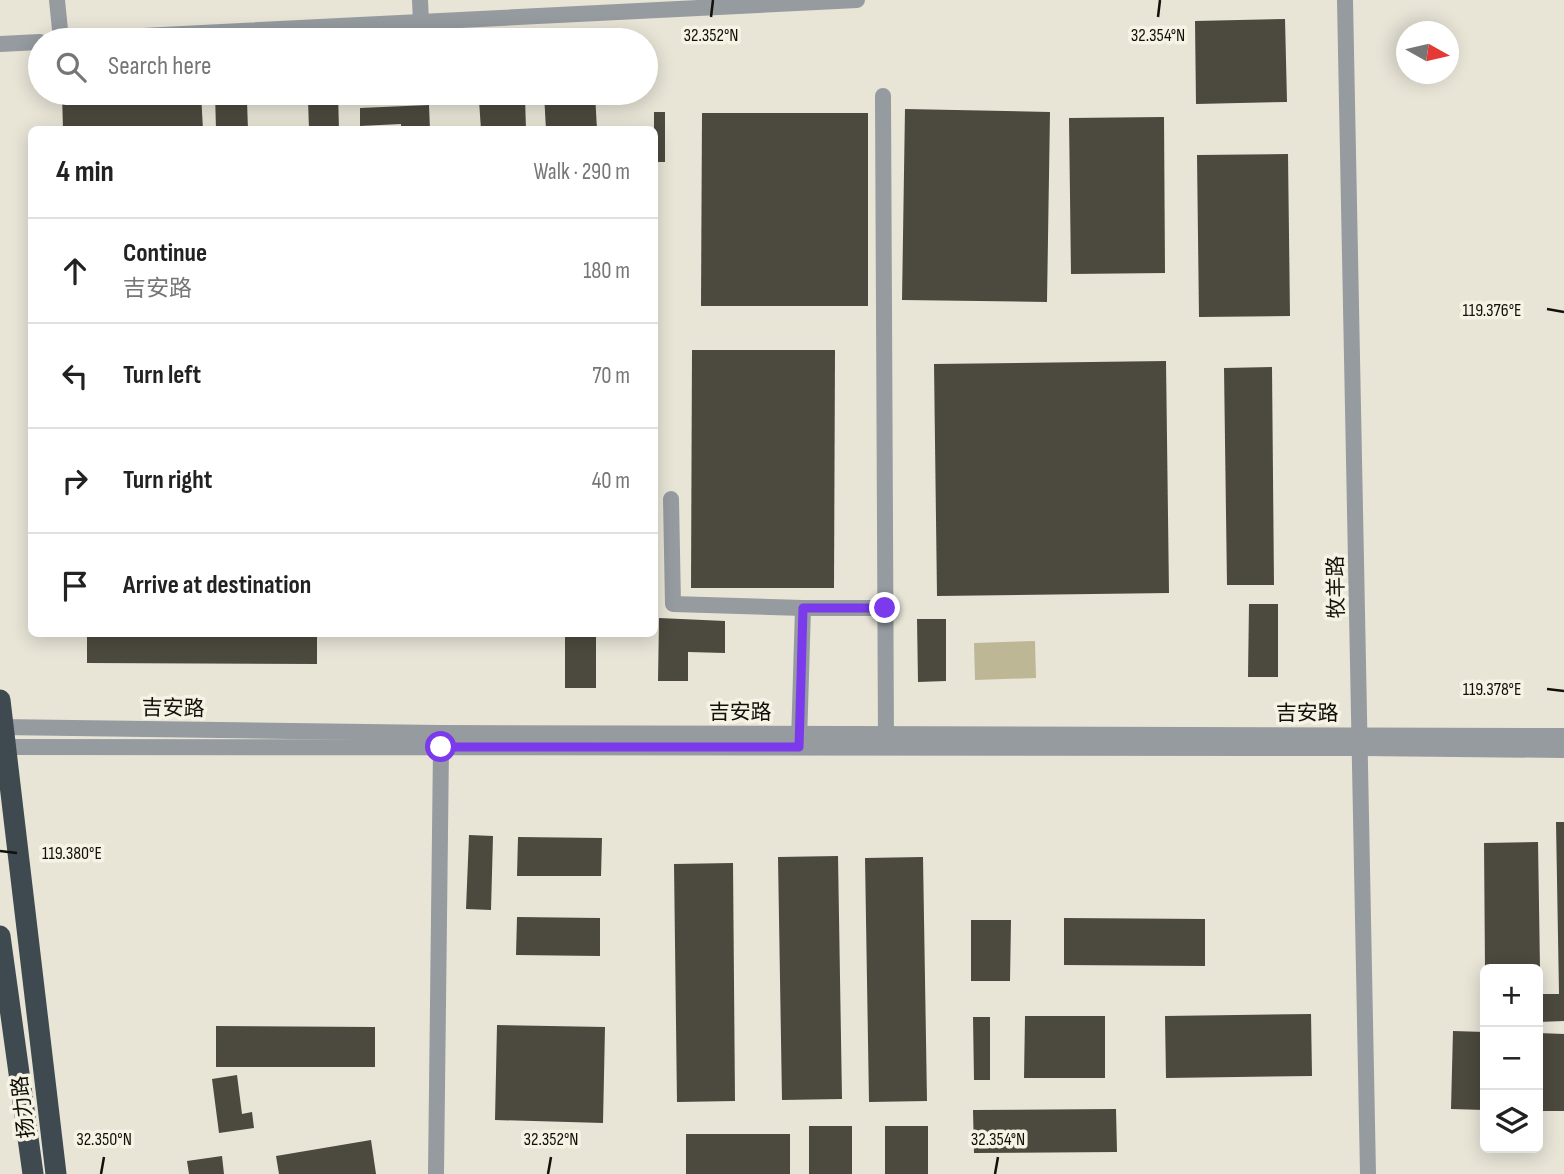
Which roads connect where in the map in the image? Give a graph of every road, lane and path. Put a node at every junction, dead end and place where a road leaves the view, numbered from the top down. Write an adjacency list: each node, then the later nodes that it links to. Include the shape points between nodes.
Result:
1 (57, 0): 7 (street)
2 (420, 0): 6 (street)
3 (857, 0): 5 (street)
4 (1345, 0): 20 (street, 牧羊路)
5 (664, 5): 6 (street)
6 (421, 22): 8 (street)
7 (60, 28)
8 (301, 28)
9 (28, 43): 10 (street)
10 (0, 44)
11 (883, 96): 14 (street)
12 (671, 499): 13 (street, via 673,604)
13 (803, 608): 14 (street); 18 (street)
14 (885, 608): 19 (street)
15 (0, 700): 17 (highway, 扬力路)
16 (1564, 736): 20 (street, 吉安路)
17 (2, 737): 18 (street, 吉安路, via 441,733); 21 (street, 吉安路); 25 (highway, 扬力路)
18 (799, 740): 19 (street, 吉安路); 21 (street, 吉安路)
19 (886, 740): 20 (street, 吉安路)
20 (1361, 741): 22 (street, 吉安路); 27 (street, 牧羊路)
21 (441, 747): 26 (street)
22 (1564, 750)
23 (0, 936): 24 (highway, 扬力路)
24 (33, 1174)
25 (56, 1174)
26 (436, 1174)
27 (1368, 1174)

